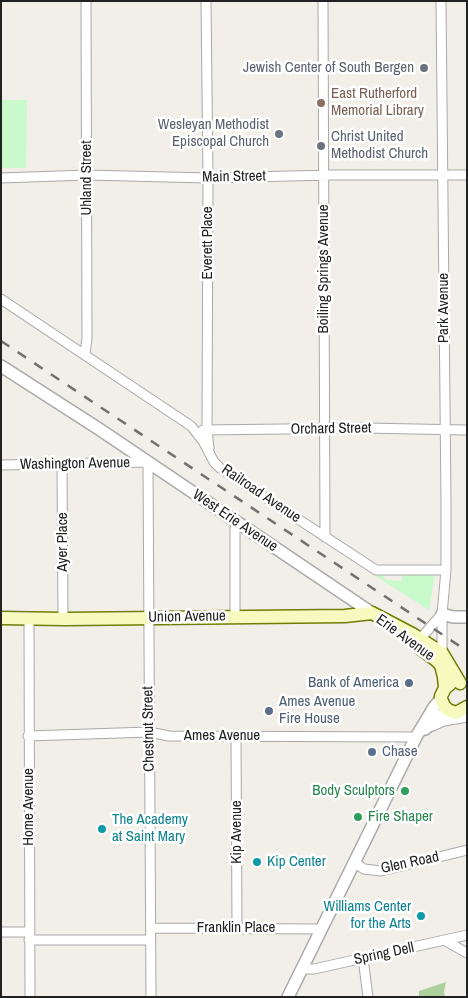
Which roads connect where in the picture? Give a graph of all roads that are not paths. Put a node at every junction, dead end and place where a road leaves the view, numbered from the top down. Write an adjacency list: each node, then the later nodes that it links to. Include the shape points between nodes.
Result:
1 (86, 1): 5 (street, Uhland Street)
2 (206, 1): 10 (street, Everett Place)
3 (323, 1): 6 (street, Boiling Springs Avenue)
4 (441, 1): 7 (street, Park Avenue)
5 (87, 175): 9 (street, Main Street); 10 (street, Main Street); 12 (street, Uhland Street)
6 (324, 175): 7 (street, Main Street); 10 (street, Main Street); 14 (street, Boiling Springs Avenue)
7 (442, 175): 8 (street, Main Street); 15 (street, Park Avenue)
8 (467, 175)
9 (1, 178)
10 (208, 178): 17 (street, Everett Place)
11 (1, 299): 12 (street, Railroad Avenue)
12 (85, 354): 16 (street, Railroad Avenue)
13 (1, 366): 20 (street, West Erie Avenue)
14 (324, 429): 15 (street, Orchard Street); 17 (street, Orchard Street); 24 (street, Boiling Springs Avenue)
15 (444, 429): 18 (street, Orchard Street); 25 (street, Park Avenue)
16 (195, 430): 17 (street, Orchard Street); 19 (street, Railroad Avenue)
17 (207, 430): 19 (street, Everett Place)
18 (467, 430)
19 (210, 455): 24 (street, Railroad Avenue, via 220,468)
20 (148, 462): 22 (street, Washington Avenue); 23 (street, West Erie Avenue); 33 (street, Chestnut Street)
21 (1, 465): 22 (street, Washington Avenue)
22 (62, 465): 32 (street, Ayer Place)
23 (236, 521): 26 (street, West Erie Avenue); 28 (street)
24 (325, 536): 25 (street, Railroad Avenue, via 376,570)
25 (446, 570): 27 (street, Park Avenue)
26 (372, 613): 28 (main road, Union Avenue); 34 (main road, West Erie Avenue); 35 (main road, Erie Avenue)
27 (442, 614): 29 (street); 34 (street); 35 (street, Park Avenue)
28 (235, 616): 33 (main road, Union Avenue)
29 (467, 617)
30 (1, 618): 31 (main road, Union Avenue)
31 (29, 618): 32 (main road, Union Avenue); 43 (street, Home Avenue)
32 (63, 618): 33 (main road, Union Avenue)
33 (148, 618): 41 (street, Chestnut Street)
34 (420, 639): 35 (main road, West Erie Avenue)
35 (440, 658): 36 (main road, West Erie Avenue); 37 (main road)
36 (463, 685): 37 (main road, via 450,684)
37 (443, 694): 39 (main road, via 445,708); 42 (street)
38 (467, 707): 39 (main road)
39 (452, 712): 42 (street, via 439,717)
40 (467, 717): 42 (street, via 444,721)
41 (149, 732): 43 (street, Ames Avenue); 44 (street, Ames Avenue, via 169,736); 47 (street, Chestnut Street)
42 (420, 734): 44 (street, Ames Avenue); 46 (street)
43 (28, 736): 52 (street, Home Avenue)
44 (236, 736): 48 (street, Kip Avenue)
45 (467, 850): 46 (street, Glen Road, via 382,871 364,869)
46 (354, 862): 49 (street)
47 (151, 928): 48 (street, Franklin Place); 53 (street, Chestnut Street)
48 (237, 928): 49 (street, Franklin Place)
49 (321, 929): 57 (street)
50 (1, 932): 52 (street)
51 (467, 935): 54 (street, Spring Dell)
52 (29, 936): 53 (street); 58 (street, Home Avenue)
53 (150, 940): 59 (street, Chestnut Street)
54 (446, 941): 55 (street); 56 (street, Spring Dell)
55 (467, 953)
56 (363, 958): 57 (street, Spring Dell, via 314,970); 61 (street)
57 (301, 969): 60 (street)
58 (30, 997)
59 (150, 997)
60 (288, 997)
61 (368, 997)

